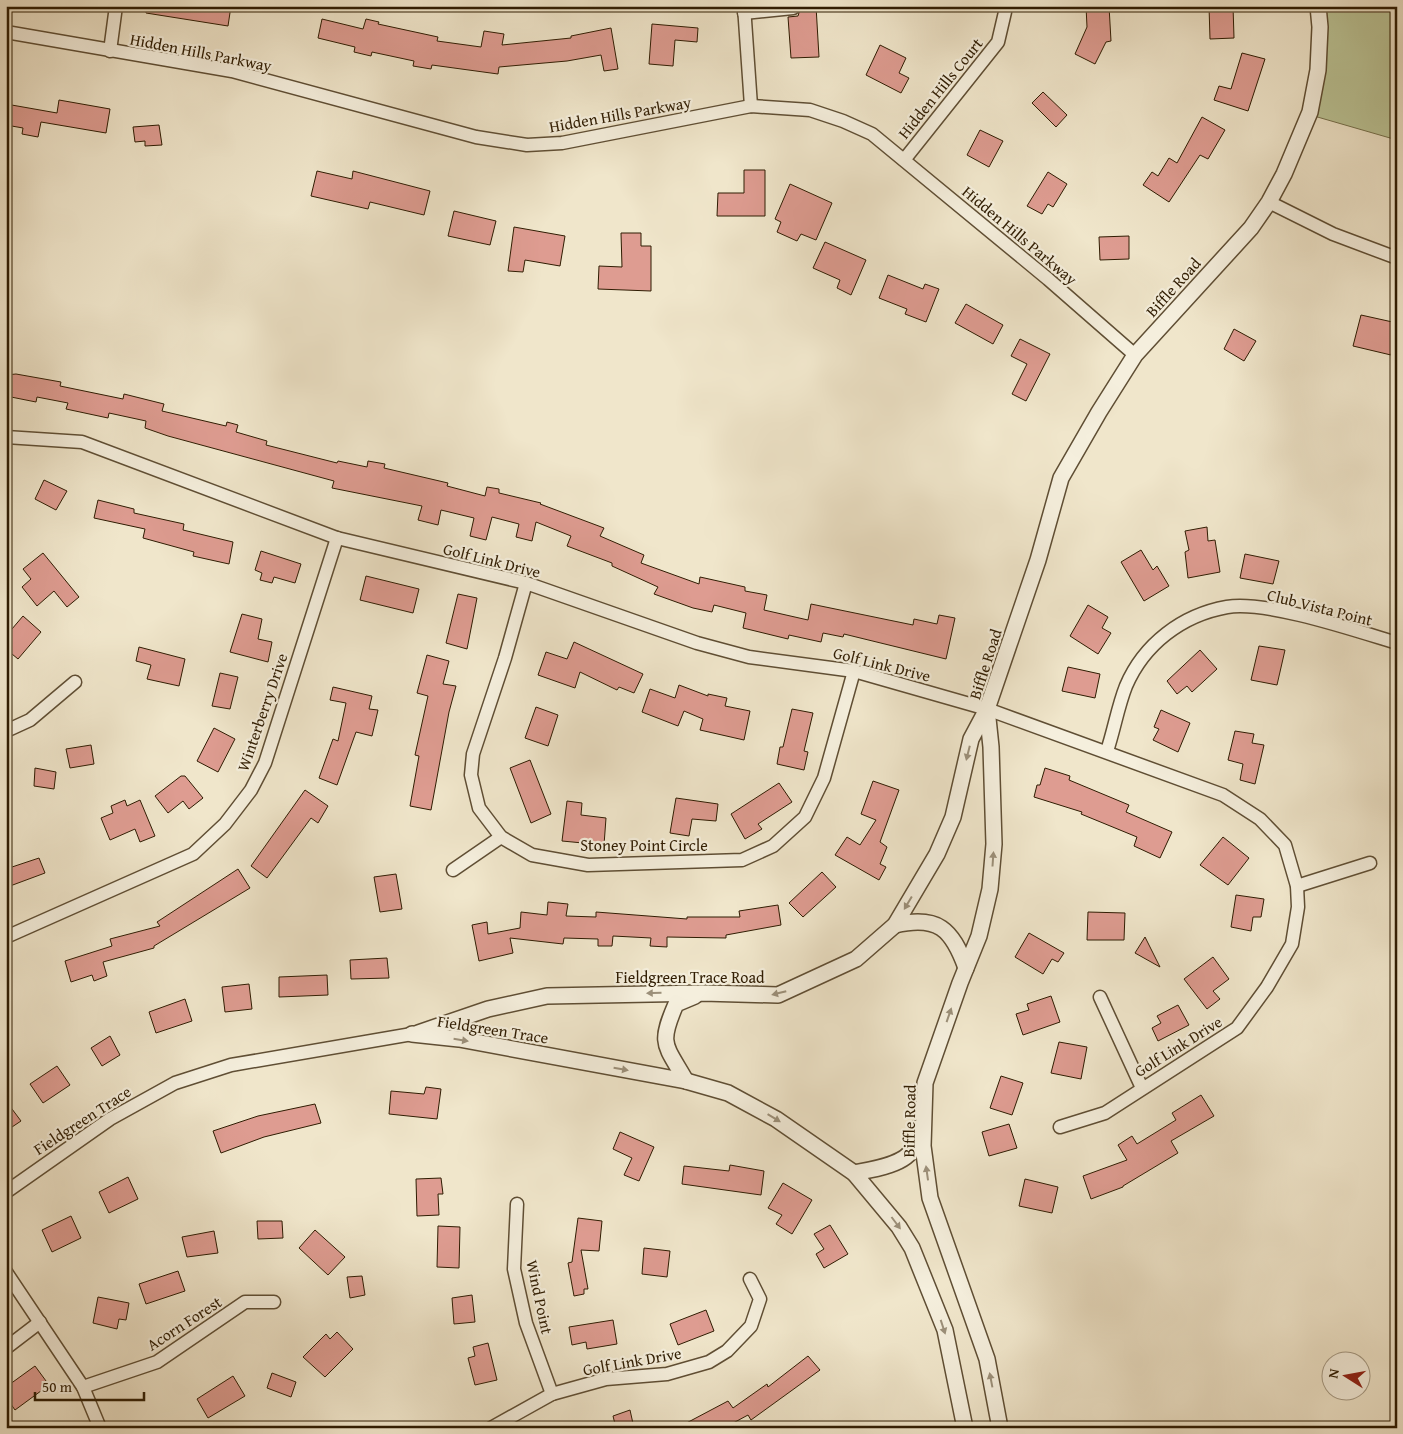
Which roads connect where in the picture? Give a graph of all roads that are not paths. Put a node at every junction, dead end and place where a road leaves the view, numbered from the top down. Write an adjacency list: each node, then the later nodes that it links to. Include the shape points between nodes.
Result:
1 (116, 6): 7 (street)
2 (1005, 6): 9 (street, Hidden Hills Court, via 998,42)
3 (1318, 6): 10 (street, Biffle Road, via 1318,63 1310,112)
4 (794, 8): 5 (street)
5 (744, 10): 8 (street)
6 (6, 32): 7 (street, Hidden Hills Parkway)
7 (110, 51): 8 (street, Hidden Hills Parkway, via 232,71 476,138 527,144 562,143)
8 (751, 106): 9 (street, Hidden Hills Parkway, via 810,110 843,121 872,134)
9 (904, 160): 12 (street, Hidden Hills Parkway, via 1048,278)
10 (1269, 202): 11 (street, via 1333,234); 12 (street, Biffle Road, via 1251,228)
11 (1397, 258)
12 (1135, 355): 19 (street, Biffle Road, via 1061,478 1038,560)
13 (6, 438): 14 (street, Golf Link Drive, via 82,442)
14 (337, 538): 15 (street, Golf Link Drive); 27 (street, Winterberry Drive, via 265,763 251,790 225,824 193,854)
15 (526, 583): 17 (street, Golf Link Drive, via 697,643 748,657); 22 (street, Stoney Point Circle, via 473,754 470,775 479,808)
16 (1397, 643): 21 (street, Club Vista Point, via 1267,608 1228,607 1186,619 1168,631 1145,654 1126,685)
17 (854, 671): 19 (street, Golf Link Drive); 22 (street, Stoney Point Circle, via 824,778 805,817 773,846 742,860 588,864 532,855)
18 (75, 682): 20 (street, via 30,720)
19 (988, 709): 21 (street, Golf Link Drive); 26 (street, Fieldgreen Trace Road, one-way to 26, via 972,739 953,818 937,854); 28 (street, Biffle Road, one-way to 19, via 979,936 990,889 994,844)
20 (6, 730)
21 (1108, 752): 25 (street, Golf Link Drive, via 1223,795 1260,819 1285,846)
22 (501, 837): 24 (street)
23 (1370, 863): 25 (street)
24 (453, 870)
25 (1297, 886): 34 (street, Golf Link Drive, via 1298,907 1292,944 1268,987 1237,1028)
26 (895, 925): 28 (street, via 911,921 929,922 943,928 954,939); 29 (street, Fieldgreen Trace Road, one-way to 29, via 856,959 778,996)
27 (6, 938)
28 (966, 968): 33 (street, Biffle Road, one-way to 28)
29 (703, 992): 31 (street, Fieldgreen Trace Road, one-way to 31, via 547,996 488,1010); 32 (street, via 676,1004 666,1026 664,1043)
30 (1100, 996): 34 (street)
31 (412, 1034): 32 (street, Fieldgreen Trace, one-way to 32); 37 (street, Fieldgreen Trace, via 231,1065 175,1083 110,1119)
32 (686, 1081): 36 (street, Fieldgreen Trace, one-way to 36, via 728,1093 776,1119)
33 (925, 1083): 36 (street, via 912,1150 903,1159 875,1170); 49 (street, Biffle Road, one-way to 33, via 987,1359 930,1198 923,1146)
34 (1142, 1088): 35 (street, Golf Link Drive, via 1105,1113)
35 (1060, 1127)
36 (854, 1173): 48 (street, Fieldgreen Trace, one-way to 48, via 899,1227 912,1248 945,1330)
37 (6, 1192)
38 (516, 1204): 45 (street, Wind Point, via 514,1270 526,1323)
39 (6, 1272): 42 (street)
40 (750, 1278): 45 (street, Golf Link Drive, via 760,1299 751,1326 727,1351 708,1362 667,1374 606,1379)
41 (274, 1302): 44 (street, Acorn Forest, via 246,1302 157,1362)
42 (40, 1322): 43 (street); 44 (street)
43 (6, 1348)
44 (83, 1387): 46 (street)
45 (552, 1394): 47 (street, Golf Link Drive)
46 (100, 1428)
47 (491, 1428)
48 (965, 1428)
49 (1000, 1428)

